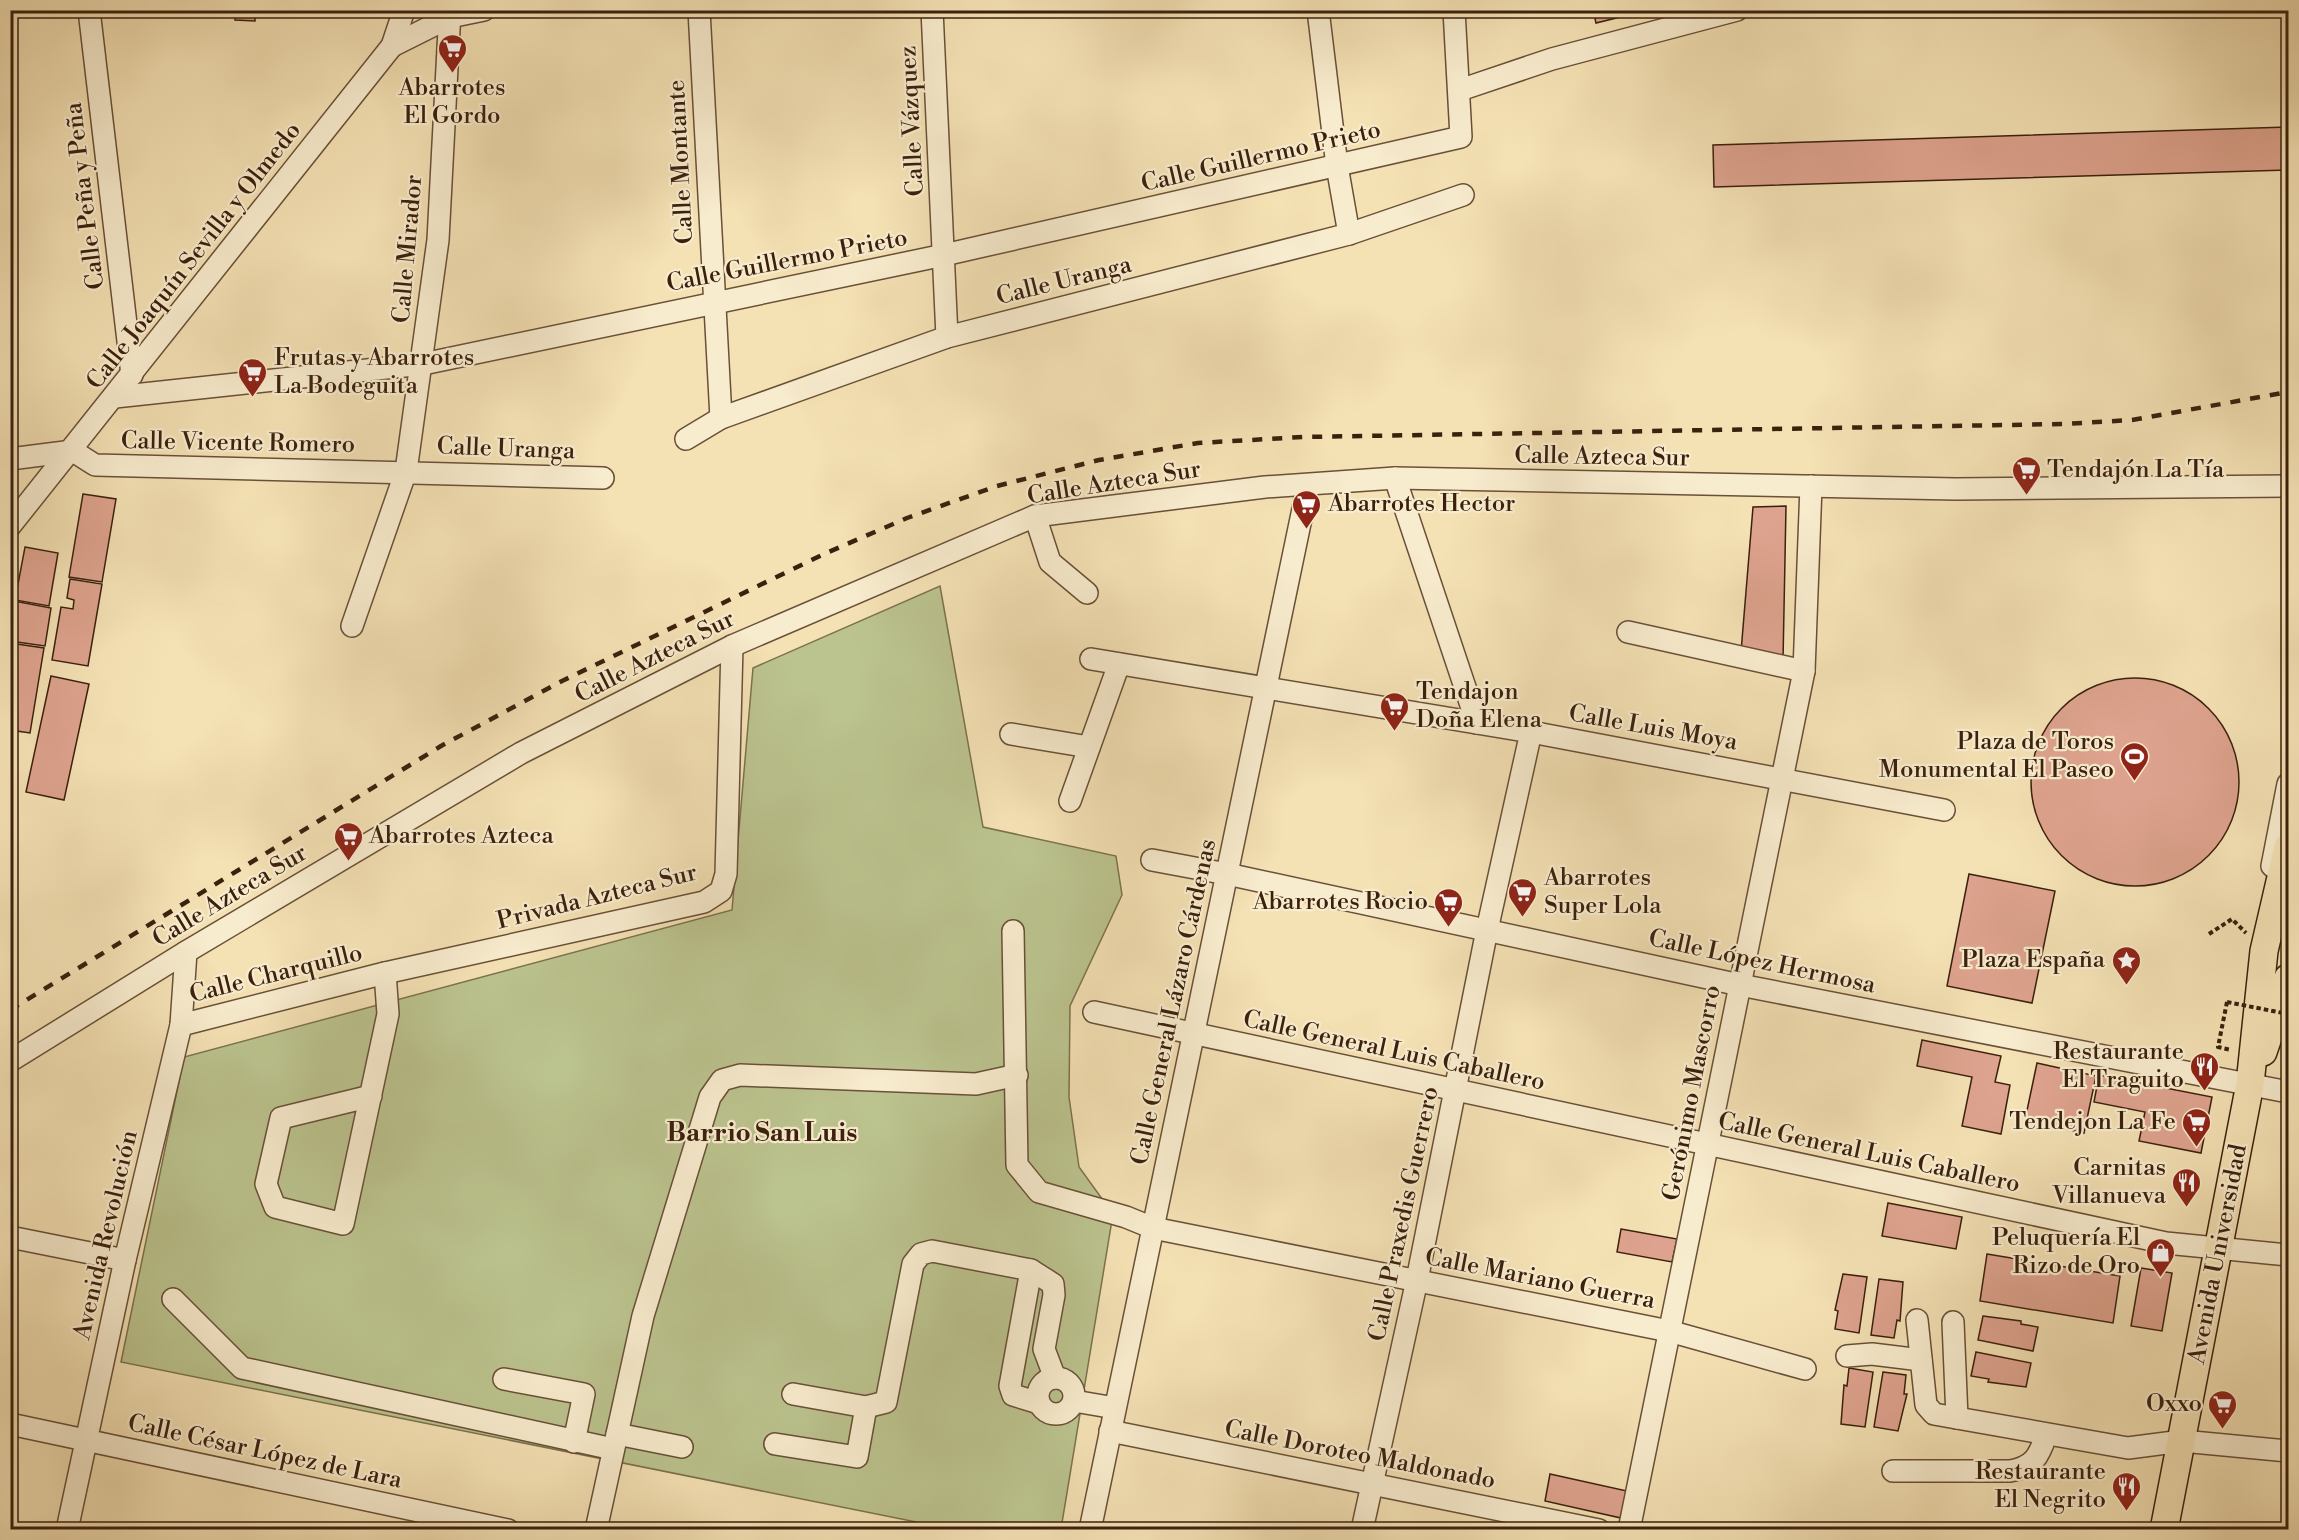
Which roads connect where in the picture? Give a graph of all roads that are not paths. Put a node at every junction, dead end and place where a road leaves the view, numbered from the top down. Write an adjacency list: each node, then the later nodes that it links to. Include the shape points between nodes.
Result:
1 (89, 10): 19 (street, Calle Peña y Peña)
2 (404, 10): 10 (street, Calle Joaquín Sevilla y Olmedo)
3 (484, 10): 9 (street)
4 (699, 10): 16 (street, Calle Montante)
5 (932, 10): 15 (street, Calle Vázquez)
6 (1318, 10): 12 (street)
7 (1454, 10): 11 (street)
8 (1737, 10): 11 (street, via 1552,58)
9 (450, 14): 10 (street); 18 (street, Calle Mirador, via 438,240)
10 (392, 46): 19 (street, Calle Joaquín Sevilla y Olmedo)
11 (1460, 90): 12 (street, Calle Guillermo Prieto, via 1461,137)
12 (1337, 166): 14 (street); 15 (street, Calle Guillermo Prieto)
13 (1463, 195): 14 (street, Calle Uranga)
14 (1349, 234): 17 (street, Calle Uranga)
15 (944, 255): 16 (street, Calle Guillermo Prieto); 17 (street, Calle Vázquez)
16 (714, 301): 18 (street, Calle Guillermo Prieto); 21 (street, Calle Montante)
17 (947, 337): 21 (street, Calle Uranga)
18 (423, 364): 20 (street, Calle Guillermo Prieto); 25 (street, Calle Mirador)
19 (132, 375): 20 (street, Calle Joaquín Sevilla y Olmedo)
20 (116, 397): 23 (street, Calle Joaquín Sevilla y Olmedo)
21 (721, 418): 22 (street, Calle Uranga)
22 (686, 439)
23 (73, 451): 24 (street); 25 (street, Calle Vicente Romero, via 95,465); 32 (street, Calle Joaquín Sevilla y Olmedo)
24 (10, 459)
25 (406, 471): 26 (street, Calle Uranga); 34 (street, Calle Mirador)
26 (603, 478)
27 (1395, 478): 28 (street, Calle Azteca Sur); 29 (street, Calle Azteca Sur); 41 (street)
28 (1308, 485): 31 (street, Calle Azteca Sur); 40 (street, Calle General Lázaro Cárdenas)
29 (1811, 486): 30 (street, Calle Azteca Sur); 39 (street, Gerónimo Mascorro)
30 (2289, 486)
31 (1035, 516): 33 (street, via 1050,562); 36 (street, Calle Azteca Sur)
32 (10, 526)
33 (1087, 593)
34 (352, 626)
35 (1628, 632): 39 (street)
36 (732, 646): 55 (street, Calle Azteca Sur, via 521,753); 56 (street, Privada Azteca Sur, via 726,874 721,891 704,902)
37 (1091, 659): 38 (street, Calle Luis Moya)
38 (1119, 664): 40 (street, Calle Luis Moya); 44 (street)
39 (1804, 671): 45 (street, Gerónimo Mascorro)
40 (1266, 690): 41 (street, Calle Luis Moya); 51 (street, Calle General Lázaro Cárdenas)
41 (1477, 723): 42 (street, Calle Luis Moya)
42 (1531, 732): 45 (street, Calle Luis Moya); 52 (street, Calle Praxedis Guerrero)
43 (1011, 734): 44 (street)
44 (1089, 747): 47 (street)
45 (1782, 778): 48 (street, Calle Luis Moya); 58 (street, Gerónimo Mascorro)
46 (2289, 784): 54 (street, Avenida Universidad, via 2269,881)
47 (1070, 801)
48 (1944, 810)
49 (2289, 847): 54 (main road, Avenida Universidad)
50 (1152, 860): 51 (street, Calle López Hermosa)
51 (1227, 874): 52 (street, Calle López Hermosa); 61 (street, Calle General Lázaro Cárdenas)
52 (1487, 930): 58 (street, Calle López Hermosa); 65 (street, Calle Praxedis Guerrero)
53 (1013, 931): 63 (street, Calle Mariano Guerra)
54 (2264, 951): 64 (main road, Avenida Universidad)
55 (186, 952): 60 (street, Avenida Revolución); 62 (street, Calle Azteca Sur)
56 (385, 973): 60 (street, Calle Charquillo); 67 (street, via 388,1014)
57 (2289, 978): 64 (main road, Avenida Universidad)
58 (1740, 985): 64 (street, Calle López Hermosa); 68 (street, Gerónimo Mascorro)
59 (1094, 1012): 61 (street, Calle General Luis Caballero)
60 (181, 1025): 73 (street, Avenida Revolución)
61 (1194, 1034): 65 (street, Calle General Luis Caballero); 69 (street, Calle General Lázaro Cárdenas)
62 (10, 1061)
63 (1017, 1075): 69 (street, Calle Mariano Guerra, via 1017,1165 1039,1192); 97 (street, via 976,1084 740,1075 722,1080 710,1097 644,1316)
64 (2250, 1084): 66 (street, Calle López Hermosa); 71 (main road, Avenida Universidad)
65 (1455, 1090): 68 (street, Calle General Luis Caballero); 75 (street, Calle Praxedis Guerrero)
66 (2289, 1092)
67 (371, 1096): 67 (street, via 281,1118 266,1184 275,1207 343,1224)
68 (1707, 1144): 71 (street, Calle General Luis Caballero, via 2166,1243); 79 (street, Gerónimo Mascorro)
69 (1153, 1228): 75 (street, Calle Mariano Guerra); 89 (street, Calle General Lázaro Cárdenas)
70 (10, 1237): 73 (street)
71 (2218, 1249): 72 (street, Calle General Luis Caballero); 95 (main road, Avenida Universidad)
72 (2289, 1255)
73 (125, 1260): 94 (street, Avenida Revolución)
74 (1031, 1270): 83 (street, via 1053,1284 1044,1349); 87 (street, via 1010,1386 1012,1395); 88 (street, via 932,1251 921,1254 913,1264 886,1402)
75 (1417, 1280): 79 (street, Calle Mariano Guerra); 102 (street, Calle Praxedis Guerrero)
76 (173, 1299): 96 (street, via 242,1368)
77 (1917, 1320): 81 (street)
78 (1953, 1322): 90 (street)
79 (1669, 1331): 82 (street, Calle Mariano Guerra); 109 (street, Gerónimo Mascorro)
80 (1847, 1356): 81 (street, via 1872,1354)
81 (1921, 1360): 90 (street, via 1928,1410)
82 (1805, 1369)
83 (1055, 1378): 86 (street, via 1066,1381 1073,1390); 87 (street, via 1045,1382 1039,1392)
84 (504, 1379): 96 (street, via 584,1394)
85 (794, 1394): 88 (street)
86 (1074, 1401): 87 (street, via 1068,1410 1057,1414); 89 (street)
87 (1040, 1403)
88 (866, 1407): 98 (street, via 857,1457)
89 (1115, 1408): 92 (street, Calle General Lázaro Cárdenas)
90 (1957, 1418): 93 (street)
91 (10, 1424): 94 (street, Calle César López de Lara)
92 (1110, 1431): 102 (street, Calle Doroteo Maldonado); 106 (street, Calle General Lázaro Cárdenas)
93 (2046, 1435): 95 (street, via 2128,1448); 101 (street, via 2040,1455 2026,1468 2010,1472)
94 (87, 1440): 103 (street, Avenida Revolución); 104 (street, Calle César López de Lara)
95 (2182, 1441): 100 (street); 110 (main road, Avenida Universidad)
96 (574, 1442): 97 (street)
97 (615, 1442): 99 (street); 105 (street)
98 (775, 1444)
99 (682, 1447)
100 (2289, 1451)
101 (1893, 1471)
102 (1372, 1483): 107 (street, Calle Praxedis Guerrero); 108 (street, Calle Doroteo Maldonado)
103 (67, 1530)
104 (508, 1530)
105 (596, 1530)
106 (1090, 1530)
107 (1362, 1530)
108 (1599, 1530)
109 (1629, 1530)
110 (2164, 1530)

